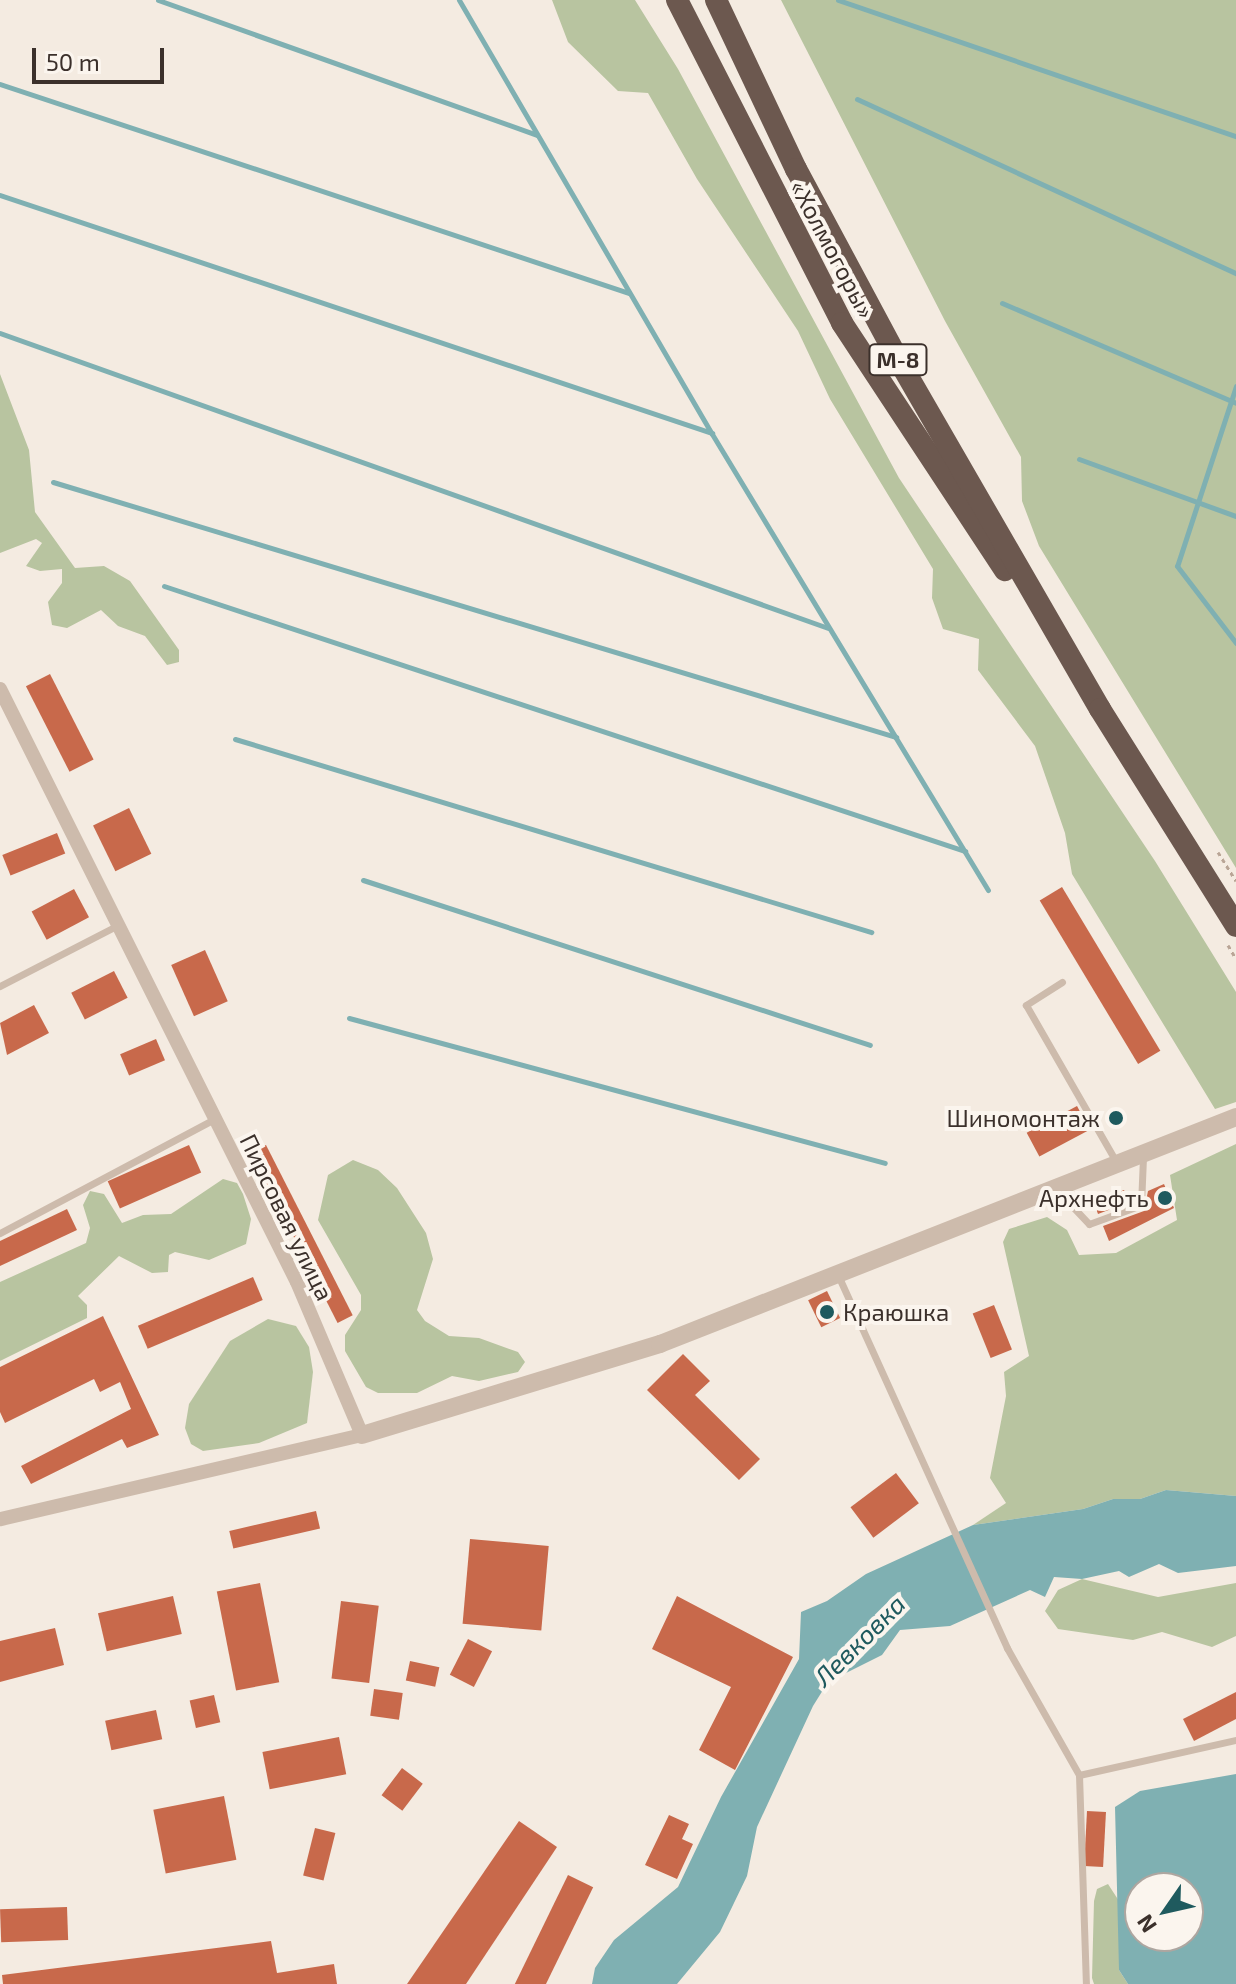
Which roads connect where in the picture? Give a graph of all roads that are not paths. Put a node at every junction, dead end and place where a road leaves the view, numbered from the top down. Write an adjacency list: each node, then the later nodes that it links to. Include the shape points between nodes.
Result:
1 (677, 0): 4 (highway, «Холмогоры» / М-8, via 842,323)
2 (716, 0): 4 (highway, «Холмогоры» / М-8, via 796,169 895,354)
3 (0, 689): 5 (street, Пирсовая улица)
4 (1100, 709): 6 (highway, «Холмогоры» / М-8)
5 (118, 925): 8 (lane); 10 (street, Пирсовая улица)
6 (1236, 926)
7 (1062, 982): 12 (lane, via 1026,1005)
8 (0, 986)
9 (1236, 1117): 11 (street)
10 (214, 1119): 14 (lane); 16 (street, Пирсовая улица, via 297,1282)
11 (1143, 1153): 12 (street); 13 (lane, via 1141,1205 1089,1224)
12 (1117, 1163): 13 (street)
13 (1055, 1187): 15 (street)
14 (0, 1233)
15 (837, 1271): 16 (street, via 660,1344); 19 (lane, via 1007,1648)
16 (362, 1435): 17 (street)
17 (0, 1519)
18 (1236, 1740): 19 (lane)
19 (1079, 1775): 20 (lane)
20 (1086, 1984)

